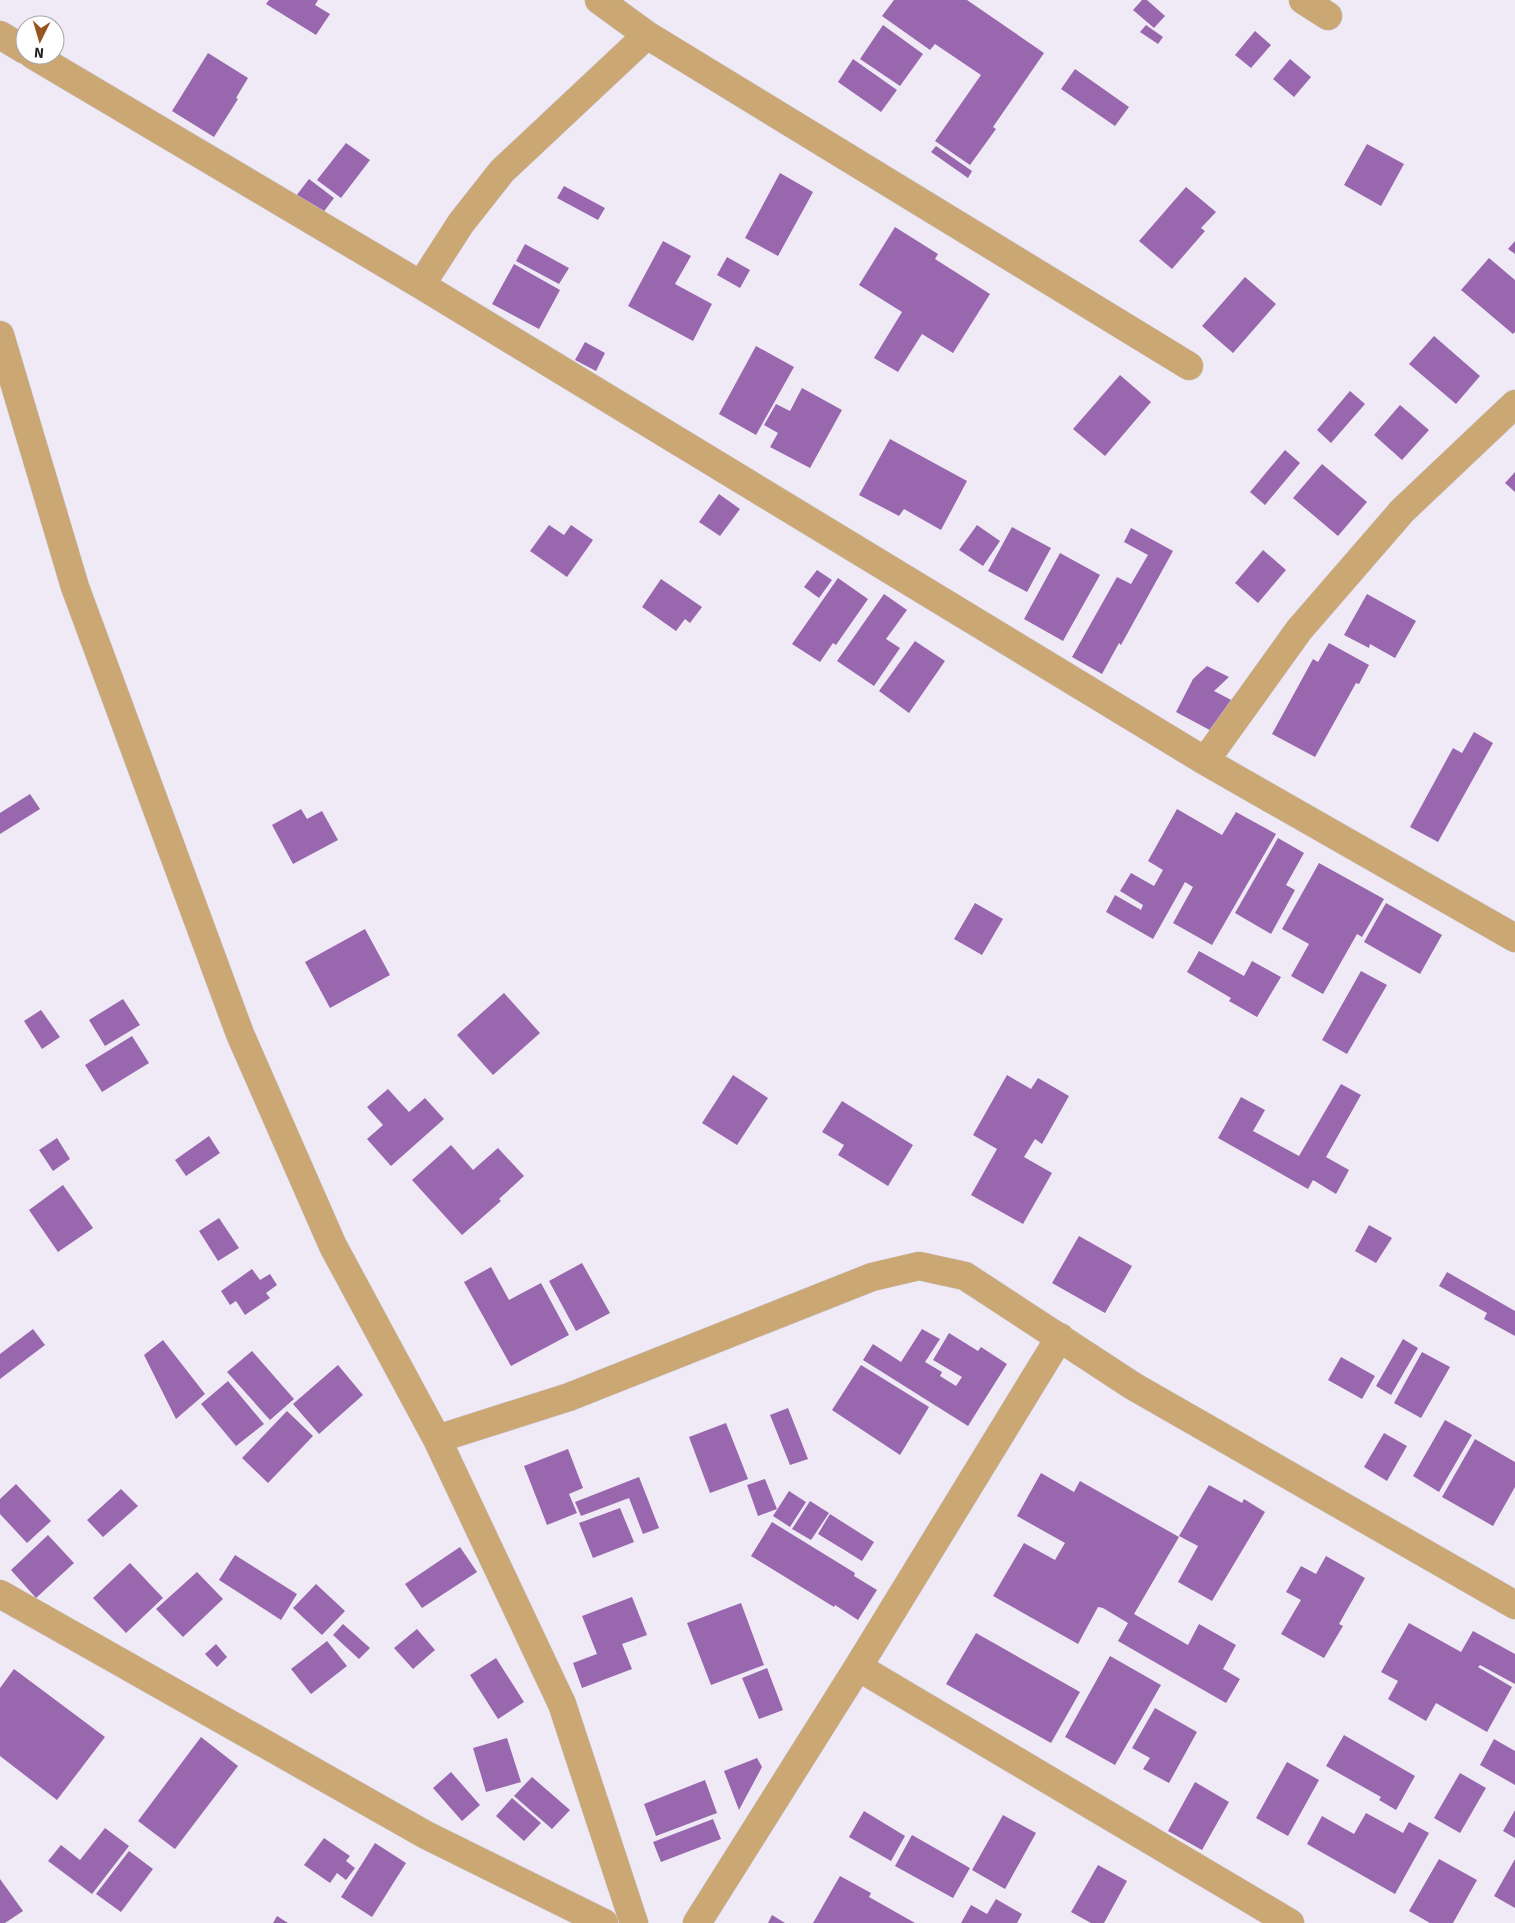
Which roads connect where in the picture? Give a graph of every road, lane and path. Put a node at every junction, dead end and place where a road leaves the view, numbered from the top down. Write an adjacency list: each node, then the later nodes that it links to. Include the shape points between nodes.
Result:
1 (599, 0): 5 (street)
2 (1303, 0): 3 (street)
3 (1328, 16)
4 (0, 35): 6 (street)
5 (647, 35): 8 (street, via 502,171 461,223); 10 (street)
6 (15, 44)
7 (50, 65): 8 (street)
8 (422, 285): 12 (street)
9 (0, 335): 15 (street, via 75,587 240,1034 333,1246)
10 (1189, 366)
11 (1515, 404): 12 (street, via 1395,518 1299,630)
12 (1205, 761): 13 (street)
13 (1515, 938)
14 (1060, 1337): 15 (street, via 965,1276 919,1266 872,1277 569,1397); 17 (street, via 1133,1386); 18 (street)
15 (437, 1439): 20 (street, via 562,1704)
16 (0, 1594): 19 (street, via 426,1835)
17 (1515, 1605)
18 (858, 1667): 21 (street); 22 (street)
19 (604, 1923)
20 (634, 1923)
21 (696, 1923)
22 (1290, 1923)

